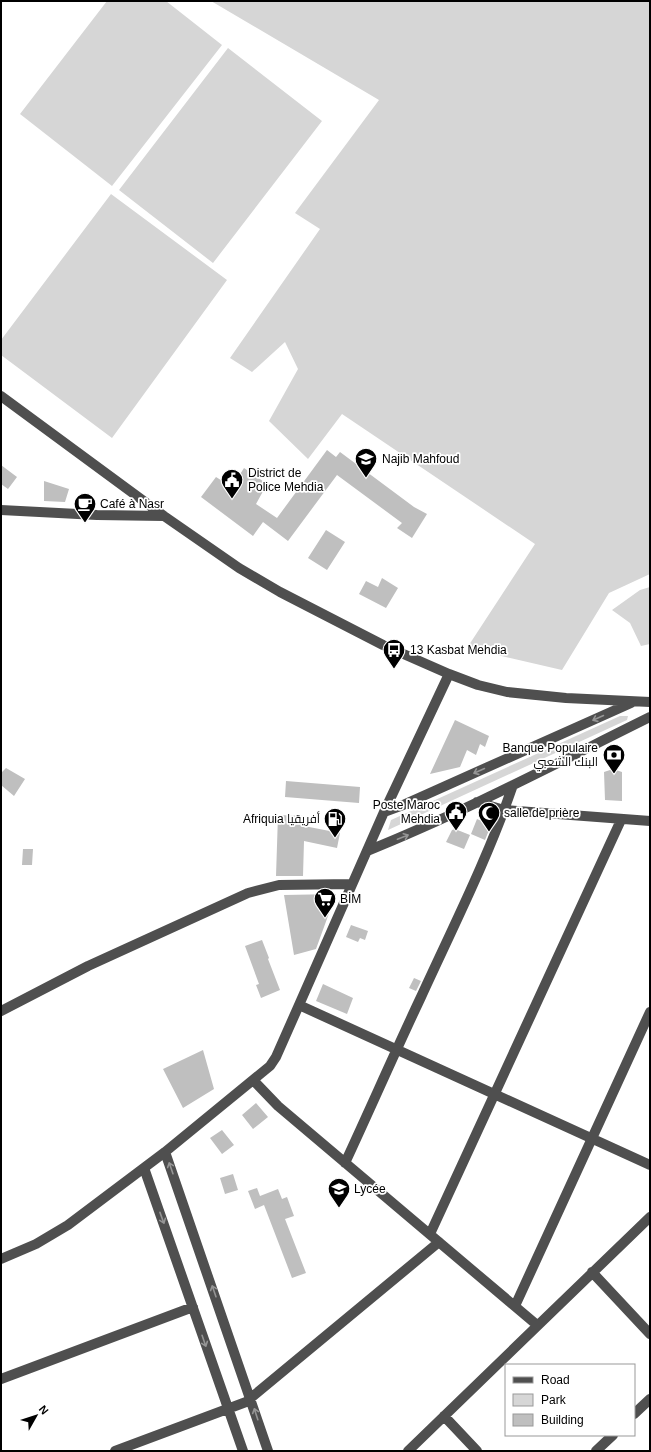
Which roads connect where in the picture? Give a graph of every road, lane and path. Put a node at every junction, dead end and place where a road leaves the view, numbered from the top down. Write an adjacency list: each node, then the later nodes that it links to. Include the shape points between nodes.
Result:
1 (1, 396): 3 (street)
2 (1, 510): 3 (street)
3 (164, 516): 4 (street, via 238,568 280,592 383,645)
4 (449, 674): 5 (street, via 507,692); 11 (street)
5 (633, 702): 6 (street); 11 (street, one-way to 11)
6 (650, 702)
7 (650, 717): 8 (street)
8 (513, 785): 9 (street); 10 (street)
9 (477, 802): 10 (street); 14 (street, one-way to 9, via 411,834)
10 (504, 810): 12 (street); 19 (street, via 461,913)
11 (384, 812): 14 (street)
12 (621, 820): 13 (street); 21 (street)
13 (650, 821)
14 (367, 851): 15 (street)
15 (352, 884): 16 (street); 17 (street, via 279,885 248,894 88,966)
16 (299, 1005): 19 (street); 20 (street, via 276,1057 270,1066)
17 (1, 1012)
18 (650, 1012): 22 (street)
19 (397, 1049): 21 (street); 24 (street)
20 (253, 1080): 23 (street); 24 (street, via 278,1106)
21 (494, 1094): 22 (street); 28 (street)
22 (591, 1138): 25 (street); 32 (street)
23 (165, 1152): 26 (street); 37 (street, one-way to 23)
24 (345, 1162): 28 (street)
25 (650, 1165)
26 (144, 1168): 30 (street, via 56,1233); 33 (street, one-way to 33)
27 (650, 1217): 31 (street)
28 (430, 1234): 29 (street)
29 (439, 1242): 32 (street); 37 (street)
30 (1, 1260)
31 (592, 1272): 34 (street); 35 (street)
32 (515, 1306): 34 (street)
33 (192, 1307): 36 (street); 39 (street, one-way to 39)
34 (537, 1325): 41 (street)
35 (650, 1334)
36 (1, 1379)
37 (251, 1398): 39 (street); 45 (street, one-way to 37)
38 (650, 1399): 40 (street)
39 (228, 1409): 43 (street); 44 (street)
40 (635, 1413)
41 (444, 1416): 46 (street); 47 (street)
42 (612, 1436): 48 (street)
43 (115, 1451)
44 (243, 1451)
45 (268, 1451)
46 (408, 1451)
47 (477, 1451)
48 (596, 1451)

